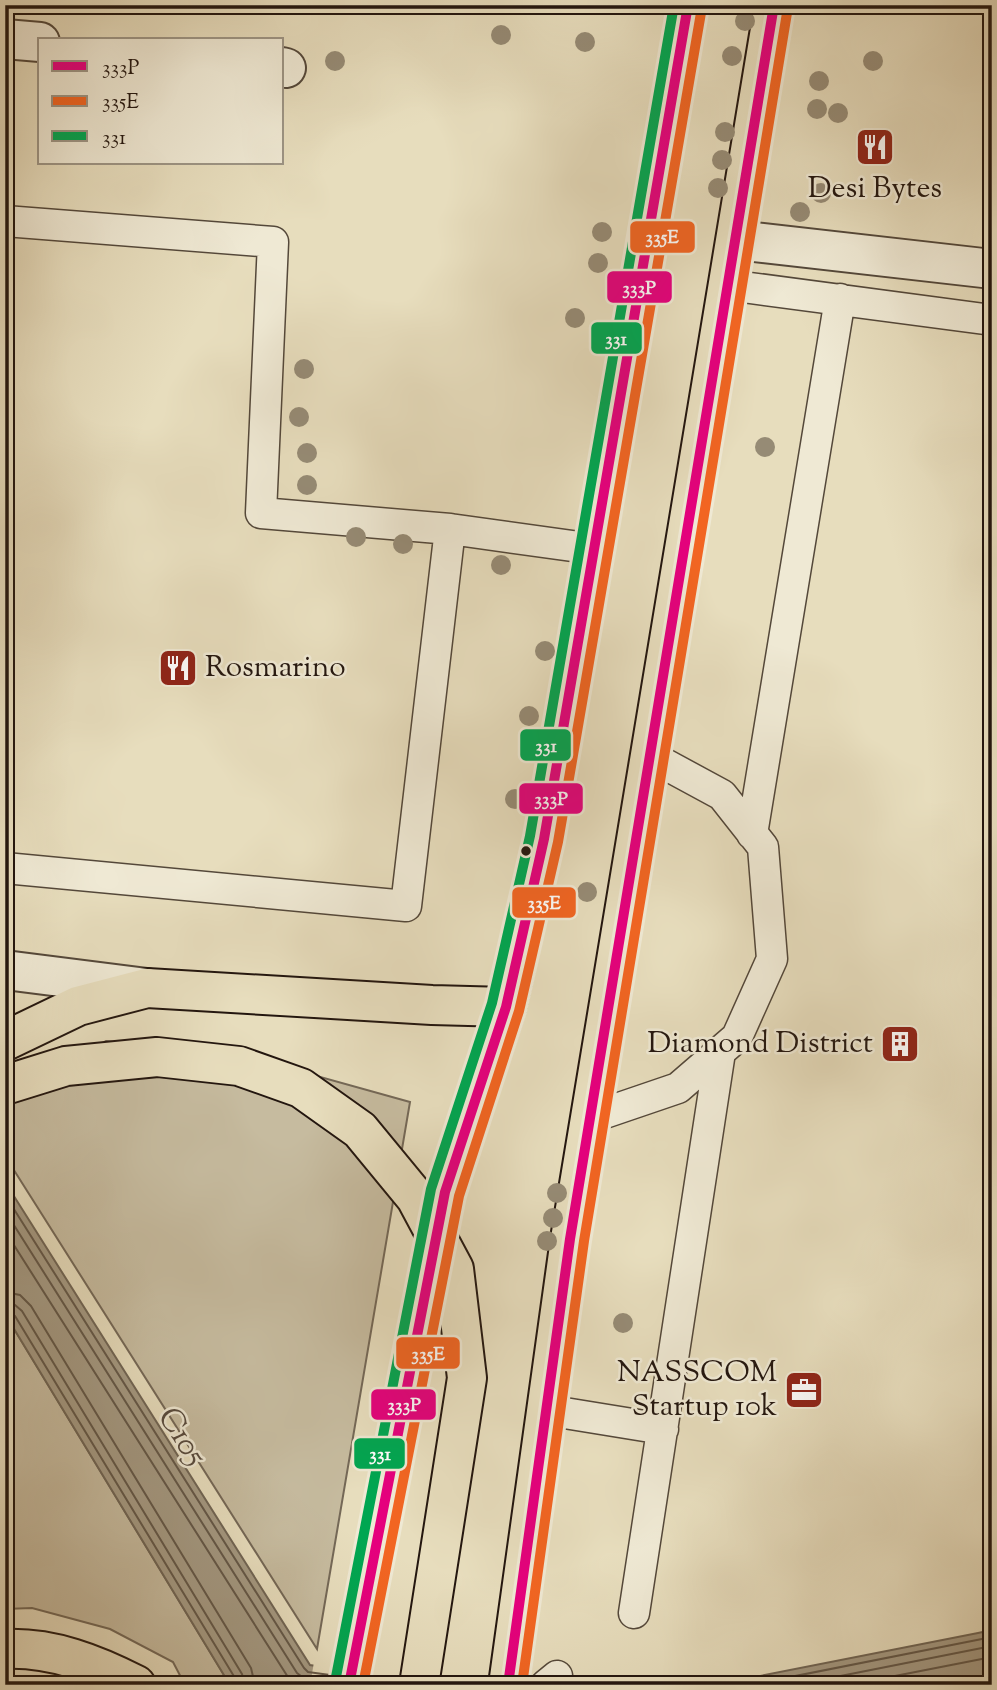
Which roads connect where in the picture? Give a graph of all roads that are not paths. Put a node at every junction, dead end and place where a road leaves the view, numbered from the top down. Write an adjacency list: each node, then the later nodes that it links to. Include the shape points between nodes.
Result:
1 (688, 5): 12 (main road)
2 (774, 5): 6 (main road)
3 (5, 39): 4 (street)
4 (38, 42)
5 (5, 220): 11 (lane, via 273,242 261,513)
6 (736, 240): 7 (street); 8 (main road)
7 (992, 269)
8 (728, 285): 9 (lane); 13 (main road)
9 (840, 299): 10 (lane); 14 (lane)
10 (992, 320)
11 (450, 529): 12 (lane); 15 (lane, via 406,906)
12 (594, 549): 18 (main road, via 544,839)
13 (650, 756): 14 (lane, via 722,795); 22 (main road)
14 (752, 834): 20 (lane, via 763,846 772,959 737,1037)
15 (5, 868)
16 (5, 970): 17 (street)
17 (147, 988): 18 (main road); 19 (main road, via 78,1006)
18 (506, 1007): 27 (main road, via 445,1192)
19 (5, 1041)
20 (720, 1052): 22 (lane, via 678,1088); 24 (lane)
21 (5, 1086): 30 (main road, bridge, via 66,1066 157,1057 239,1066 300,1088 360,1130 415,1198 454,1269 467,1378)
22 (590, 1118): 23 (main road)
23 (546, 1410): 24 (lane); 28 (main road)
24 (663, 1429): 25 (lane)
25 (634, 1613)
26 (5, 1649): 29 (main road, via 29,1648 94,1664)
27 (351, 1670)
28 (508, 1683)
29 (136, 1685)
30 (419, 1685)

